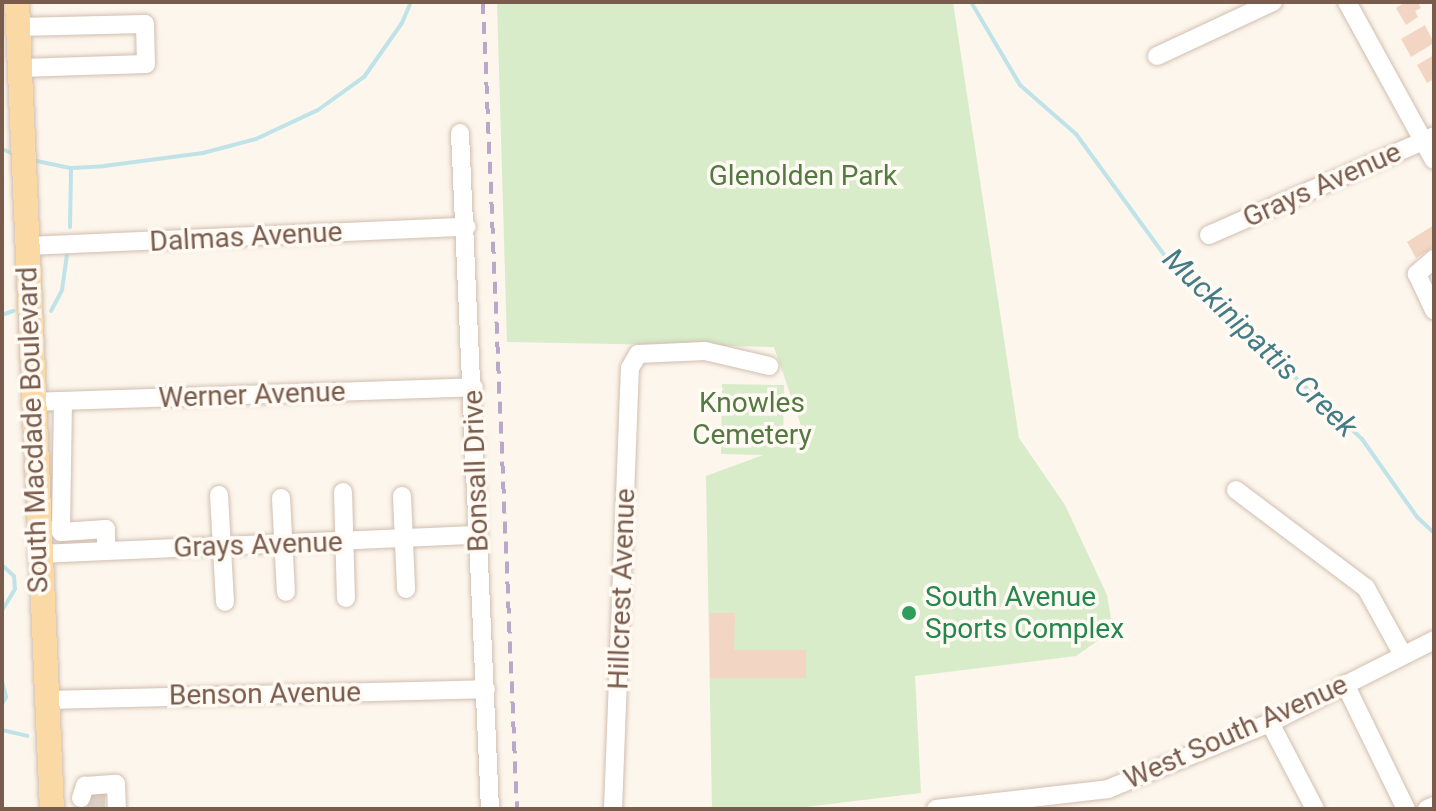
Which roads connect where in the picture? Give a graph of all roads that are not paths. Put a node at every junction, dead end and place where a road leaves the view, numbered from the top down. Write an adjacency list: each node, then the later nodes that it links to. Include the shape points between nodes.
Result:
1 (17, 2): 4 (main road, South Macdade Boulevard)
2 (1273, 2): 5 (street)
3 (1347, 2): 8 (street)
4 (18, 27): 6 (main road, South Macdade Boulevard); 6 (street, via 145,24 146,64)
5 (1157, 56)
6 (20, 68): 12 (main road, South Macdade Boulevard)
7 (460, 133): 10 (street, Bonsall Drive)
8 (1429, 138): 9 (street); 11 (street, Grays Avenue)
9 (1434, 160)
10 (467, 227): 12 (street, Dalmas Avenue); 16 (street, Bonsall Drive)
11 (1209, 235)
12 (25, 246): 18 (main road, South Macdade Boulevard)
13 (1434, 259): 14 (street, via 1417,274)
14 (1434, 310)
15 (769, 366): 53 (street, Hillcrest Avenue, via 705,351 638,354 630,370)
16 (474, 387): 17 (street, Werner Avenue); 31 (street, Bonsall Drive)
17 (63, 401): 18 (street, Werner Avenue); 19 (street)
18 (31, 402): 20 (main road, South Macdade Boulevard)
19 (61, 426): 20 (street); 21 (street)
20 (32, 428): 22 (main road, South Macdade Boulevard)
21 (60, 453): 22 (street); 27 (street)
22 (33, 455): 29 (main road, South Macdade Boulevard)
23 (1236, 490): 44 (street, via 1366,588)
24 (343, 492): 33 (street)
25 (219, 495): 35 (street)
26 (402, 496): 32 (street)
27 (60, 497): 29 (street); 30 (street)
28 (281, 498): 34 (street)
29 (35, 499): 30 (main road, South Macdade Boulevard)
30 (57, 526): 36 (street, via 106,529); 37 (street); 38 (main road, South Macdade Boulevard)
31 (478, 535): 32 (street, Grays Avenue); 46 (street, Bonsall Drive)
32 (405, 539): 33 (street, Grays Avenue); 39 (street)
33 (344, 542): 34 (street, Grays Avenue); 41 (street)
34 (284, 543): 35 (street, Grays Avenue); 40 (street)
35 (222, 545): 36 (street, Grays Avenue); 42 (street)
36 (106, 551): 37 (street, Grays Avenue)
37 (76, 552): 38 (street, Grays Avenue)
38 (37, 554): 47 (main road, South Macdade Boulevard)
39 (406, 589)
40 (286, 592)
41 (346, 598)
42 (225, 602)
43 (1434, 640): 44 (street, West South Avenue)
44 (1403, 655): 45 (street, West South Avenue)
45 (1345, 684): 48 (street, West South Avenue); 56 (street)
46 (486, 689): 47 (street, Benson Avenue); 52 (street, Bonsall Drive)
47 (45, 700): 50 (main road, South Macdade Boulevard)
48 (1270, 723): 54 (street, West South Avenue, via 1108,789); 55 (street)
49 (96, 803): 50 (street)
50 (51, 805)
51 (1434, 806): 57 (street)
52 (490, 809)
53 (613, 809)
54 (942, 809)
55 (1315, 809)
56 (1406, 809)
57 (1427, 809)

